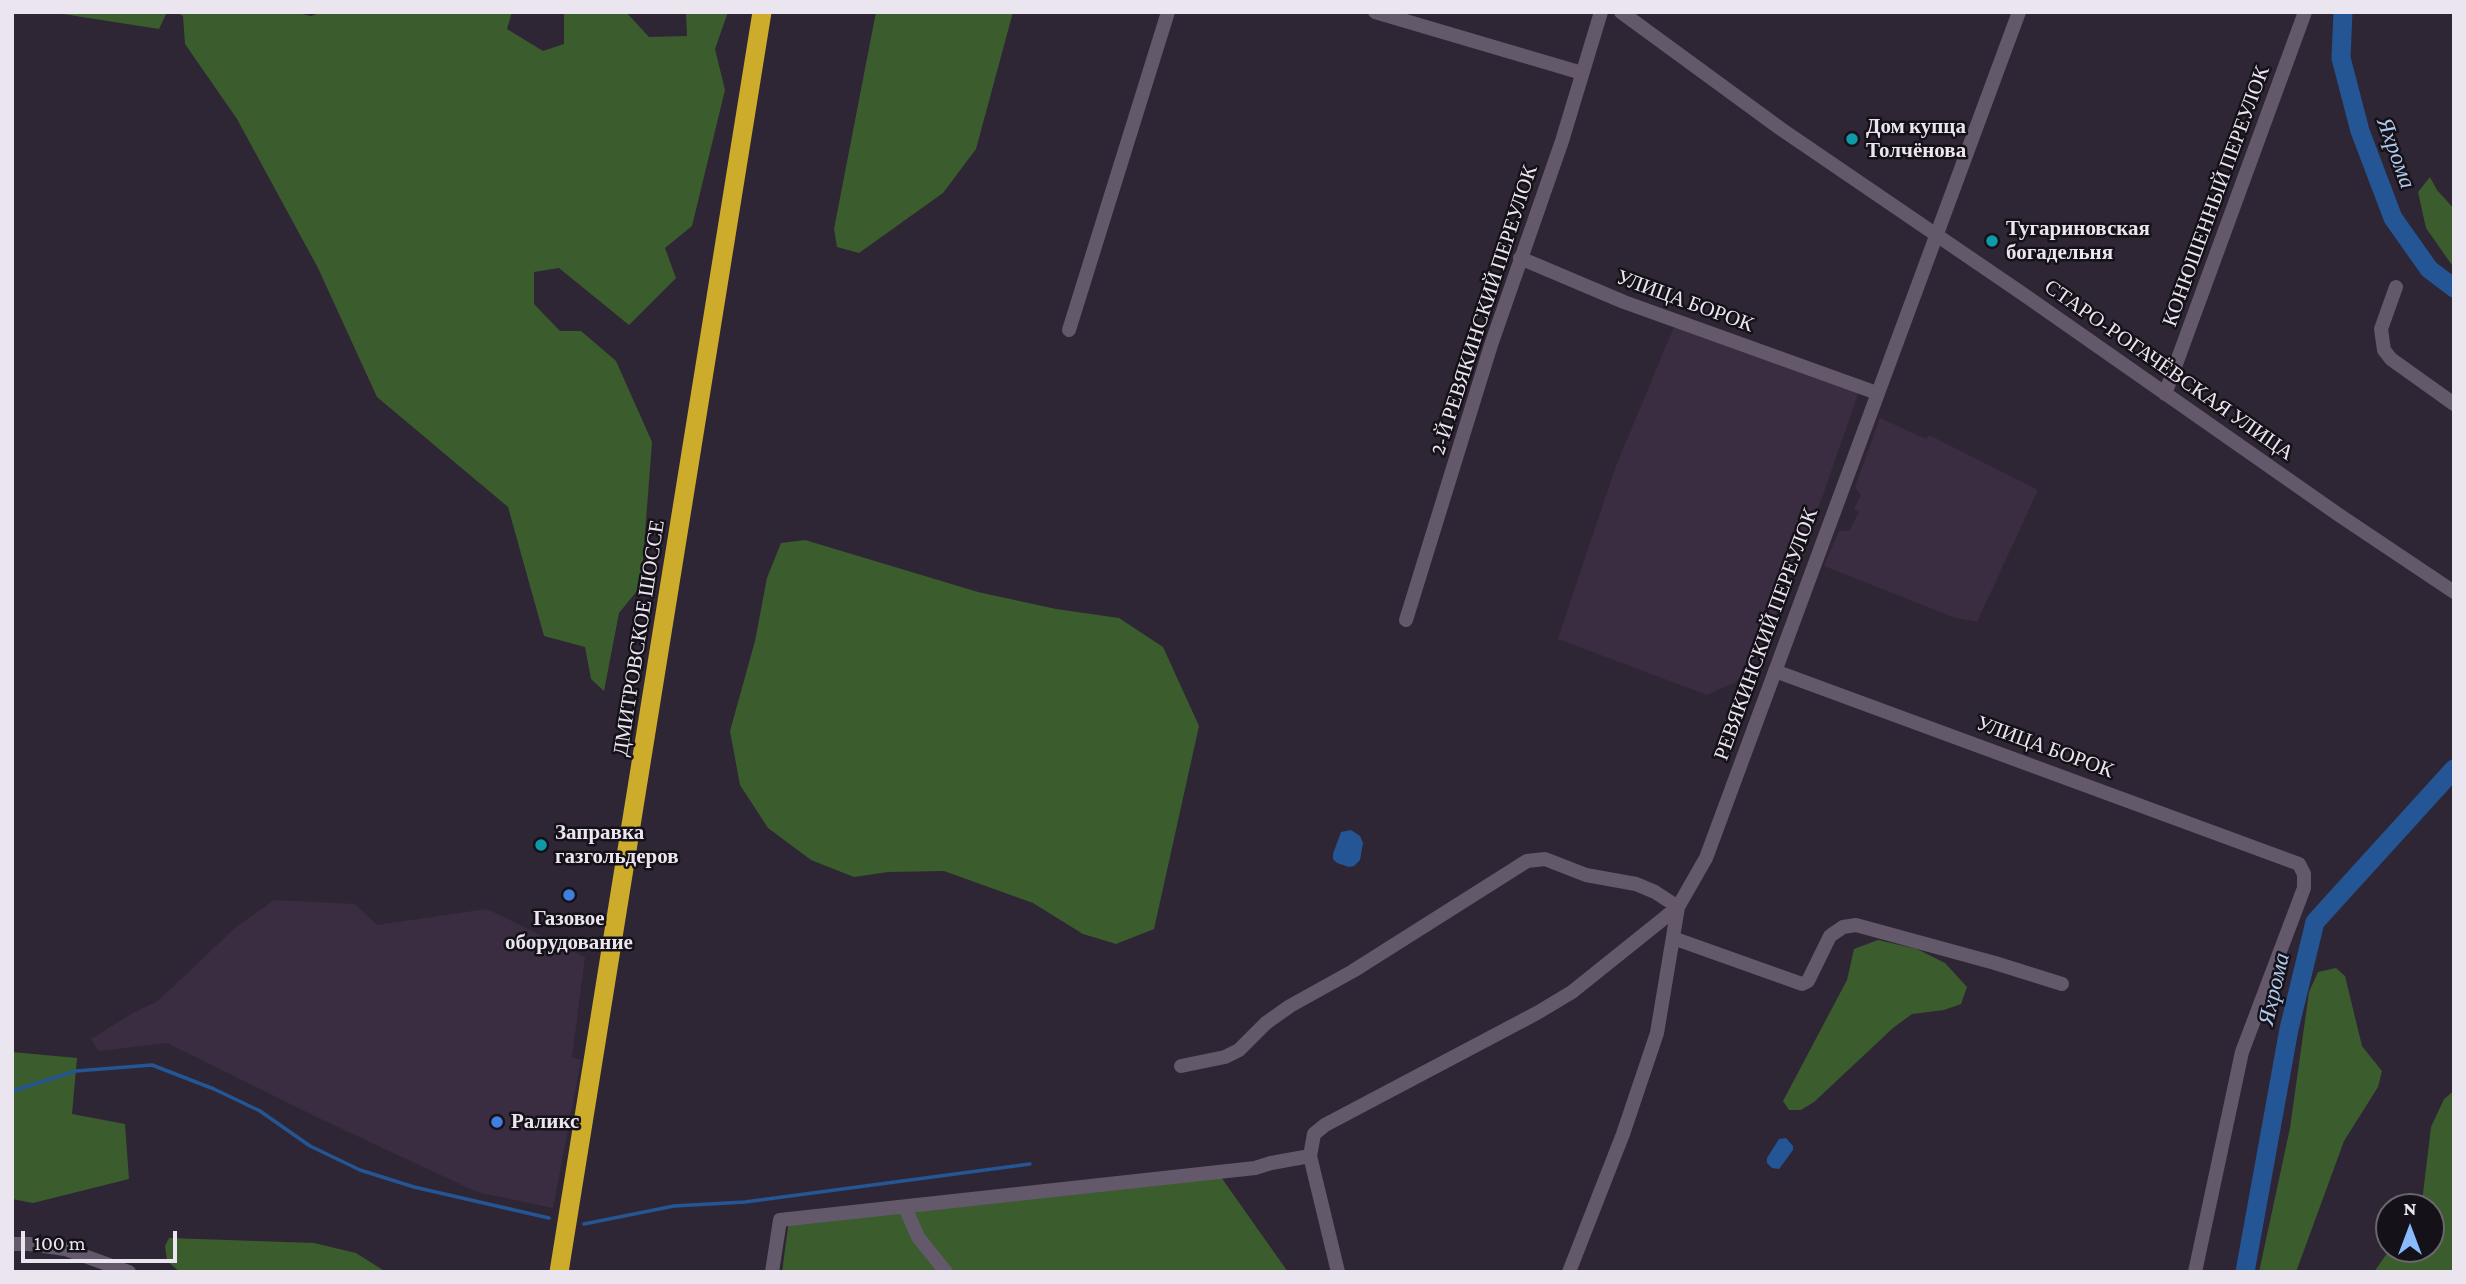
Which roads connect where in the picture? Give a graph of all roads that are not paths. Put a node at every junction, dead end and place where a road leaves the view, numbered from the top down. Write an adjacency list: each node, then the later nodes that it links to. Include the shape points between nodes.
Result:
1 (762, 12): 27 (highway, ДМИТРОВСКОЕ ШОССЕ)
2 (1168, 12): 12 (street)
3 (1601, 12): 8 (street, 2-Й РЕВЯКИНСКИЙ ПЕРЕУЛОК)
4 (1620, 12): 9 (street, СТАРО-РОГАЧЁВСКАЯ УЛИЦА)
5 (2019, 12): 9 (street, РЕВЯКИНСКИЙ ПЕРЕУЛОК)
6 (2305, 12): 14 (street, КОНЮШЕННЫЙ ПЕРЕУЛОК)
7 (1382, 13): 8 (street)
8 (1582, 73): 10 (street, 2-Й РЕВЯКИНСКИЙ ПЕРЕУЛОК)
9 (1935, 234): 13 (street, РЕВЯКИНСКИЙ ПЕРЕУЛОК); 14 (street, СТАРО-РОГАЧЁВСКАЯ УЛИЦА)
10 (1520, 258): 13 (street, УЛИЦА БОРОК, via 1624,302); 17 (street, 2-Й РЕВЯКИНСКИЙ ПЕРЕУЛОК)
11 (2396, 287): 15 (street, via 2381,329 2384,350)
12 (1069, 330)
13 (1877, 393): 18 (street, РЕВЯКИНСКИЙ ПЕРЕУЛОК)
14 (2165, 394): 16 (street, СТАРО-РОГАЧЁВСКАЯ УЛИЦА)
15 (2454, 404)
16 (2454, 592)
17 (1406, 620)
18 (1775, 671): 19 (street, РЕВЯКИНСКИЙ ПЕРЕУЛОК, via 1706,858); 32 (street, УЛИЦА БОРОК, via 2299,863 2304,888 2242,1052)
19 (1678, 907): 20 (street, РЕВЯКИНСКИЙ ПЕРЕУЛОК); 22 (street, via 1636,884 1586,875 1545,859 1527,861 1290,1006 1239,1050); 23 (street, via 1561,999 1325,1125 1314,1134)
20 (1673, 938): 21 (street, via 1802,984 1808,981 1830,936 1856,925); 31 (street, РЕВЯКИНСКИЙ ПЕРЕУЛОК, via 1657,1033)
21 (2062, 984)
22 (1181, 1066)
23 (1310, 1156): 24 (street, via 1255,1168); 30 (street)
24 (905, 1207): 28 (street, via 780,1220); 29 (street, via 918,1237)
25 (12, 1244): 26 (street, via 65,1249)
26 (129, 1272)
27 (559, 1272)
28 (772, 1272)
29 (946, 1272)
30 (1338, 1272)
31 (1569, 1272)
32 (2194, 1272)

